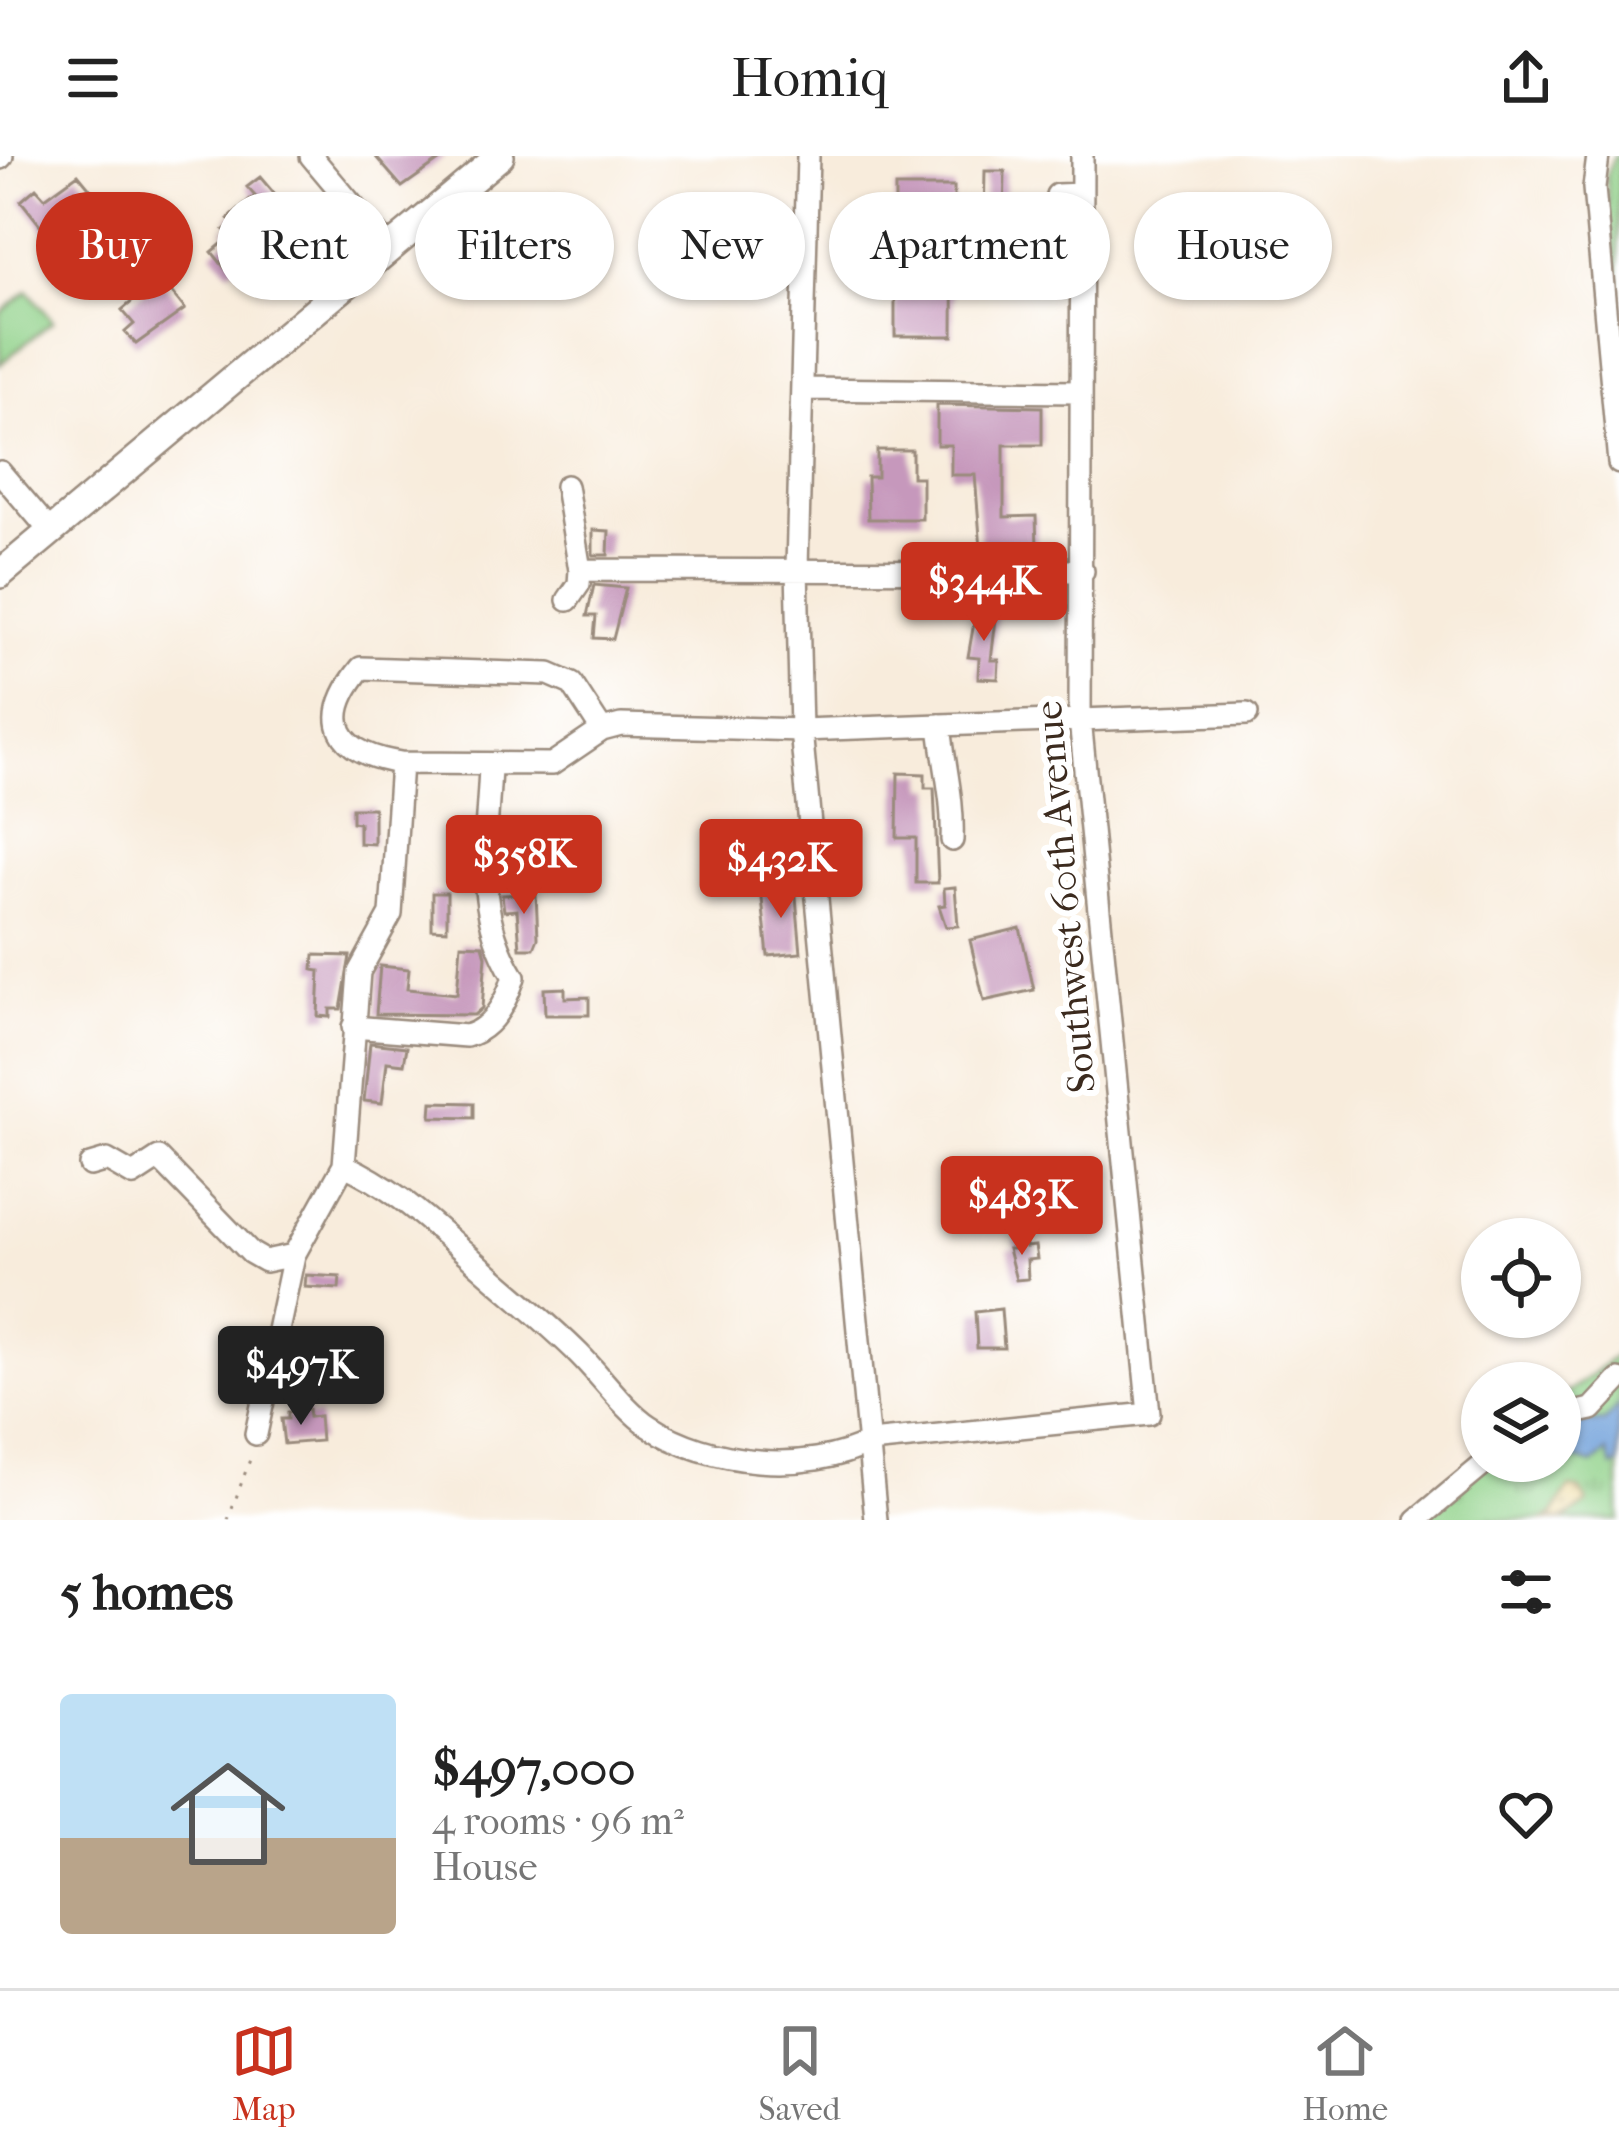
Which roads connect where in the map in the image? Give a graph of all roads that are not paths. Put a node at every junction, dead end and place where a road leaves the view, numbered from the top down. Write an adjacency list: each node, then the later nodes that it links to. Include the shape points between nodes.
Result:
1 (311, 156): 6 (street)
2 (500, 156): 8 (main road)
3 (808, 156): 11 (street)
4 (1082, 156): 7 (street, Southwest 60th Avenue)
5 (1598, 156): 13 (street, via 1594,188)
6 (341, 192)
7 (1082, 192)
8 (391, 247)
9 (328, 300): 16 (main road)
10 (1069, 300): 12 (street, Southwest 60th Avenue)
11 (802, 389): 12 (street); 17 (street)
12 (1078, 392): 19 (street, Southwest 60th Avenue)
13 (1619, 464)
14 (0, 472): 16 (street)
15 (566, 486): 18 (street)
16 (51, 532): 20 (main road)
17 (796, 568): 18 (street); 19 (street); 26 (street)
18 (580, 570): 21 (street)
19 (1082, 571): 23 (street, Southwest 60th Avenue)
20 (0, 574)
21 (568, 600)
22 (1247, 714): 23 (street)
23 (1080, 719): 24 (street); 37 (street, Southwest 60th Avenue, via 1149,1414)
24 (940, 724): 26 (street); 29 (street, via 945,780 954,794)
25 (602, 730): 26 (street); 27 (street, via 572,684 549,674 361,668 341,692 340,731 367,758); 28 (street, via 552,764)
26 (801, 730): 37 (street)
27 (400, 763): 28 (street); 30 (street, via 392,914 358,972)
28 (490, 767): 30 (street, via 484,907 492,941 514,977 508,996 482,1032 466,1036)
29 (952, 840)
30 (353, 1027): 31 (street)
31 (344, 1165): 33 (street); 37 (street, via 414,1204 553,1328 645,1424 670,1438 723,1456 811,1460)
32 (90, 1166): 33 (street, via 107,1160 133,1175 159,1158 251,1253 265,1261)
33 (294, 1255): 36 (street)
34 (1619, 1380): 35 (street)
35 (1581, 1411)
36 (256, 1434)
37 (870, 1442): 39 (street)
38 (1463, 1482): 40 (street)
39 (876, 1520)
40 (1417, 1520)

